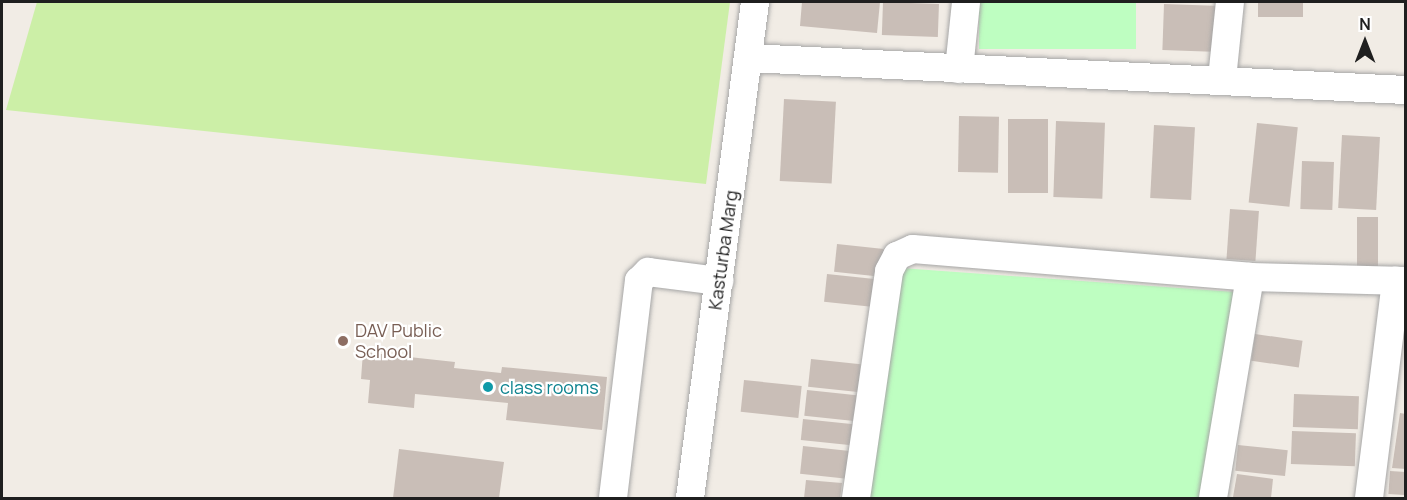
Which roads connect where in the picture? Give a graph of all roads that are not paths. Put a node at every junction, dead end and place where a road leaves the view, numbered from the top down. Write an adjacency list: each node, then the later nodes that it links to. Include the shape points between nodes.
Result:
1 (755, 2): 4 (street, Kasturba Marg)
2 (966, 2): 5 (street)
3 (1230, 2): 6 (street)
4 (749, 58): 5 (street); 9 (street, Kasturba Marg)
5 (959, 69): 6 (street)
6 (1222, 79): 7 (street)
7 (1406, 90)
8 (1250, 277): 10 (street); 13 (street, via 931,247 897,256 889,271); 14 (street)
9 (719, 281): 11 (street, via 648,272 639,281); 12 (street, Kasturba Marg)
10 (1401, 281): 15 (street)
11 (613, 498)
12 (690, 498)
13 (856, 498)
14 (1214, 498)
15 (1370, 498)

